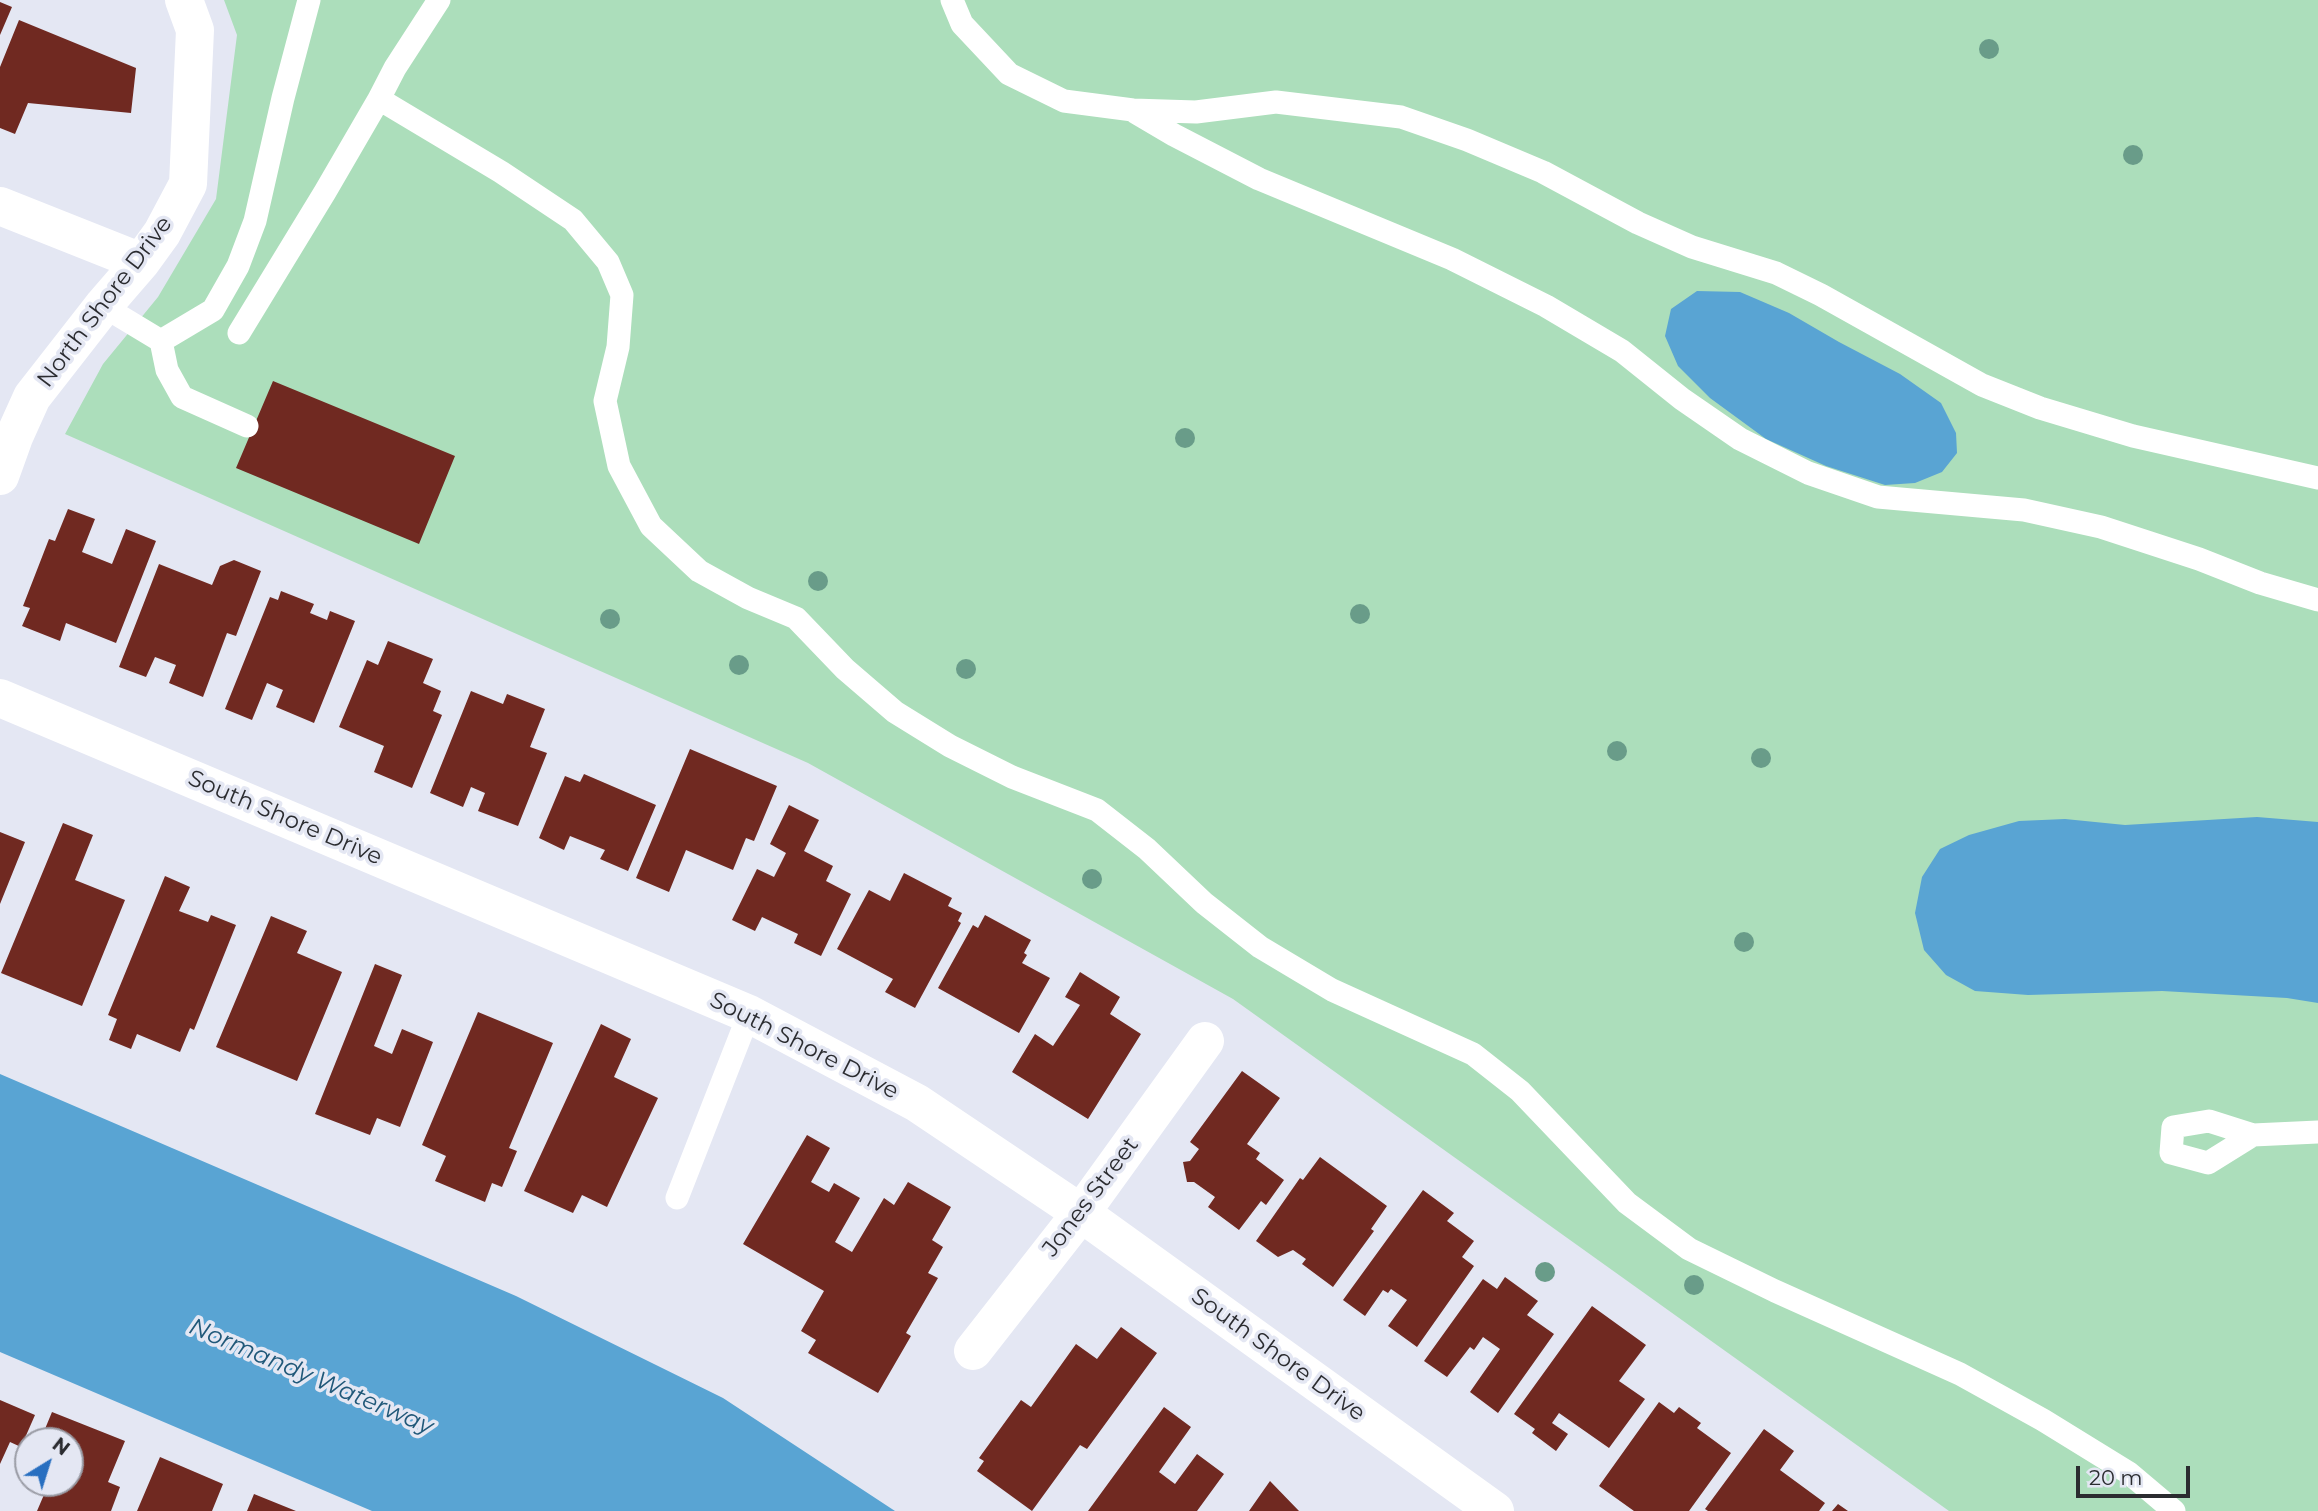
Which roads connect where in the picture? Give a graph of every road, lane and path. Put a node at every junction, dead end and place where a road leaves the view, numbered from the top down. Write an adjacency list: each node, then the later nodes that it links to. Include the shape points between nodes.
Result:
1 (184, 0): 8 (street, North Shore Drive, via 195,30 188,184)
2 (309, 0): 11 (lane, via 255,221 237,266 214,310)
3 (439, 0): 5 (lane)
4 (950, 4): 6 (lane, via 962,24 1009,74 1063,101)
5 (379, 99): 10 (lane); 25 (lane, via 573,220 608,262 622,295 618,347 605,401 618,466 652,526 699,571 796,618 895,712 939,739 1012,777 1097,810 1260,947 1332,990 1473,1054 1520,1091 1627,1203 1689,1249 1960,1374 2129,1473)
6 (1133, 110): 14 (lane, via 1196,112 1276,102 1401,117 1543,172 1692,247 1776,273 1982,385 2040,408 2133,436); 15 (lane, via 1259,178 1452,259 1546,306 1622,351 1740,439 1808,473 1878,497 2024,510 2101,527)
7 (0, 206): 8 (street)
8 (141, 262): 9 (street, North Shore Drive)
9 (103, 306): 11 (lane); 13 (street, North Shore Drive, via 32,397)
10 (239, 332)
11 (161, 341): 12 (lane, via 167,370 182,397)
12 (247, 426)
13 (0, 476)
14 (2318, 478)
15 (2318, 600)
16 (0, 698): 17 (street, South Shore Drive)
17 (749, 1014): 21 (lane); 22 (street, South Shore Drive, via 916,1103)
18 (1205, 1041): 22 (street, Jones Street)
19 (2318, 1132): 20 (lane)
20 (2253, 1135)
21 (677, 1198)
22 (1081, 1213): 23 (street, Jones Street); 24 (street, South Shore Drive)
23 (973, 1351)
24 (1495, 1511)
25 (2174, 1511)

